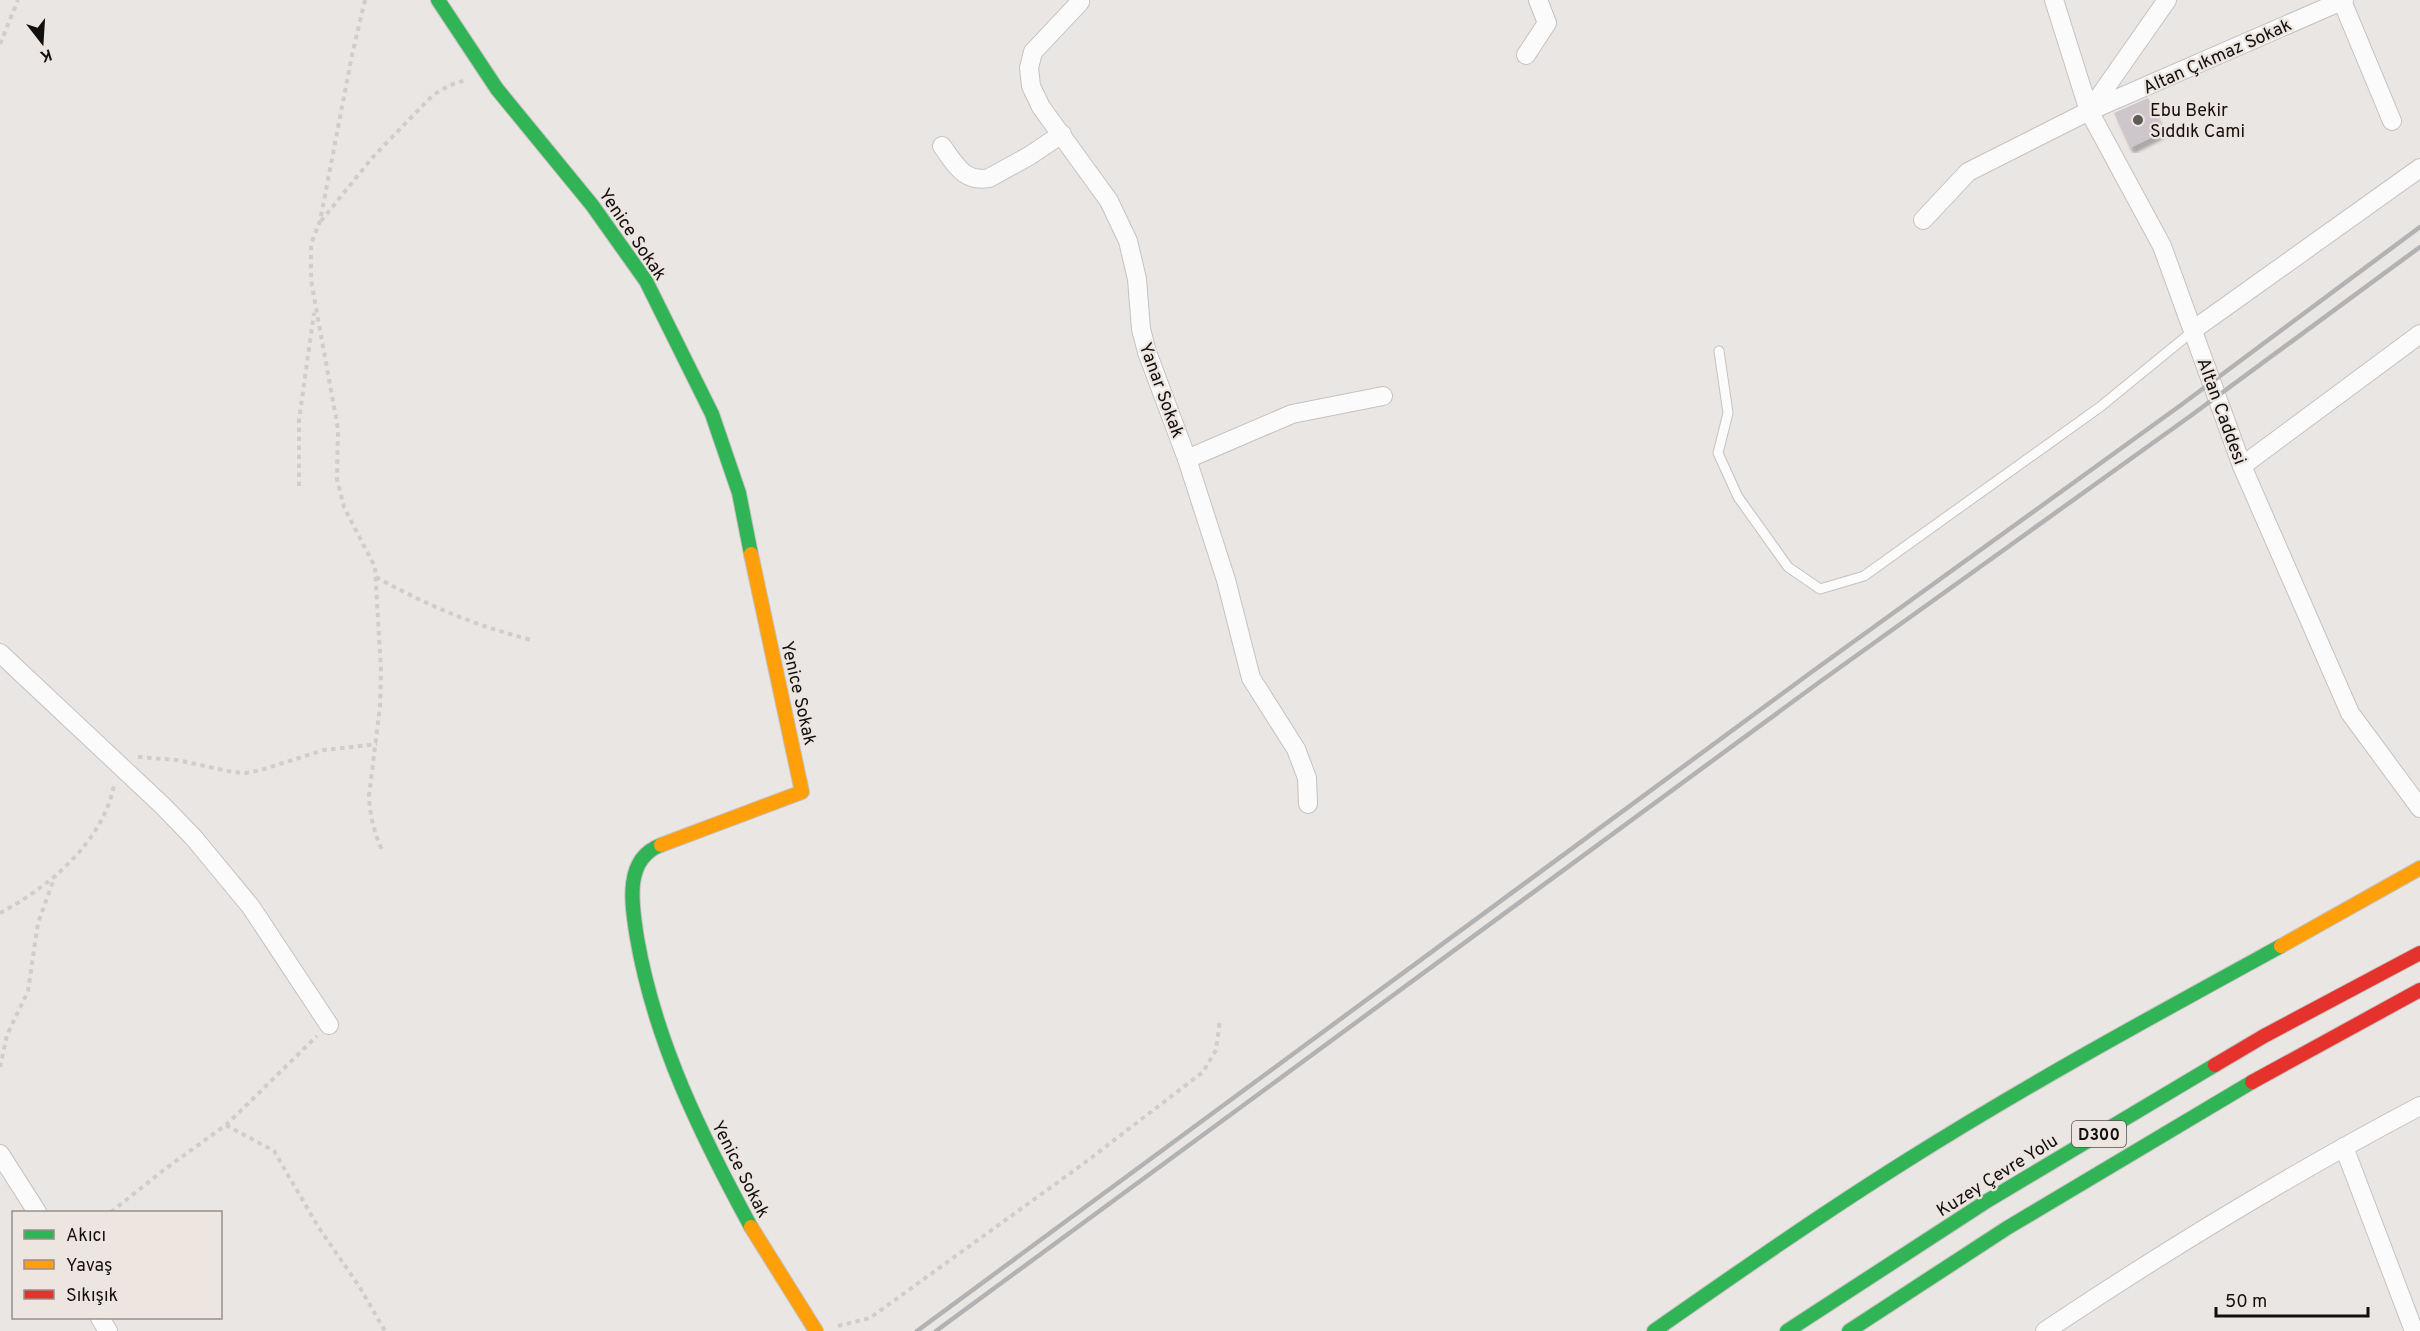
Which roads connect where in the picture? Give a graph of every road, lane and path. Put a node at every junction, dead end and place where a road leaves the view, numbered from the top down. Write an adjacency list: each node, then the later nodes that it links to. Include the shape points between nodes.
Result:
1 (18, 0): 9 (path)
2 (365, 0): 18 (path)
3 (438, 0): 11 (main road, Yenice Sokak)
4 (1078, 0): 14 (street, Yanar Sokak, via 1034,52 1029,68 1035,97)
5 (1538, 0): 10 (street, via 1547,23)
6 (2054, 0): 12 (street, Altan Caddesi)
7 (2167, 0): 12 (street)
8 (2343, 0): 12 (street, Altan Çıkmaz Sokak); 13 (street)
9 (0, 44)
10 (1526, 55)
11 (492, 82): 18 (path, via 460,81 433,95 372,158); 49 (main road, Yenice Sokak, via 592,205 646,281 712,414 739,493 802,792 653,848 640,860 633,876 634,917 644,979 675,1076 741,1210)
12 (2089, 111): 17 (street, Altan Çıkmaz Sokak, via 1968,172); 20 (street, Altan Caddesi, via 2162,246)
13 (2392, 121)
14 (1062, 134): 15 (street, via 982,179 961,172); 24 (street, Yanar Sokak, via 1109,201 1128,241 1146,352)
15 (942, 146)
16 (2420, 168): 20 (street)
17 (1923, 220)
18 (320, 221): 19 (path, via 311,244)
19 (315, 306): 26 (path, via 299,420); 27 (path, via 338,429 336,464 340,495 375,567)
20 (2193, 330): 22 (lane, via 2100,407 1864,576 1820,589 1788,567 1738,497 1718,453 1728,413); 25 (street, Altan Caddesi)
21 (2420, 334): 25 (street)
22 (1719, 351)
23 (1383, 396): 24 (street, via 1292,414)
24 (1187, 459): 32 (street, Yanar Sokak, via 1226,580 1251,678 1296,749 1306,778)
25 (2242, 466): 33 (street, Altan Caddesi, via 2350,714)
26 (299, 486)
27 (375, 577): 28 (path, via 439,610); 30 (path, via 381,671)
28 (532, 640)
29 (2, 659): 31 (street)
30 (377, 744): 31 (path, via 324,750 246,772 156,758 134,757); 34 (path, via 369,811)
31 (115, 762): 36 (path, via 112,792 103,816 85,844); 41 (street, via 163,806 224,873 276,942)
32 (1308, 804)
33 (2420, 808)
34 (382, 850)
35 (2420, 868): 52 (main road, via 2103,1045 1908,1160 1770,1249)
36 (55, 875): 37 (path); 42 (path, via 38,923 28,991 7,1035)
37 (0, 913)
38 (2420, 953): 53 (main road, Kuzey Çevre Yolu / D300, via 2264,1036 2008,1188)
39 (2420, 990): 54 (main road, D300, via 2268,1072 2007,1228)
40 (1220, 1020): 49 (path, via 1216,1050 1203,1072 1083,1164 870,1318)
41 (329, 1025): 44 (path)
42 (0, 1067)
43 (2419, 1111): 45 (street)
44 (226, 1125): 48 (path); 51 (path, via 274,1151)
45 (2344, 1148): 55 (street, via 2175,1247); 56 (street)
46 (0, 1154): 47 (street)
47 (36, 1211)
48 (112, 1211)
49 (815, 1330)
50 (2420, 1330): 56 (lane)
51 (385, 1331)
52 (1654, 1331)
53 (1787, 1331)
54 (1849, 1331)
55 (2045, 1331)
56 (2414, 1331)

